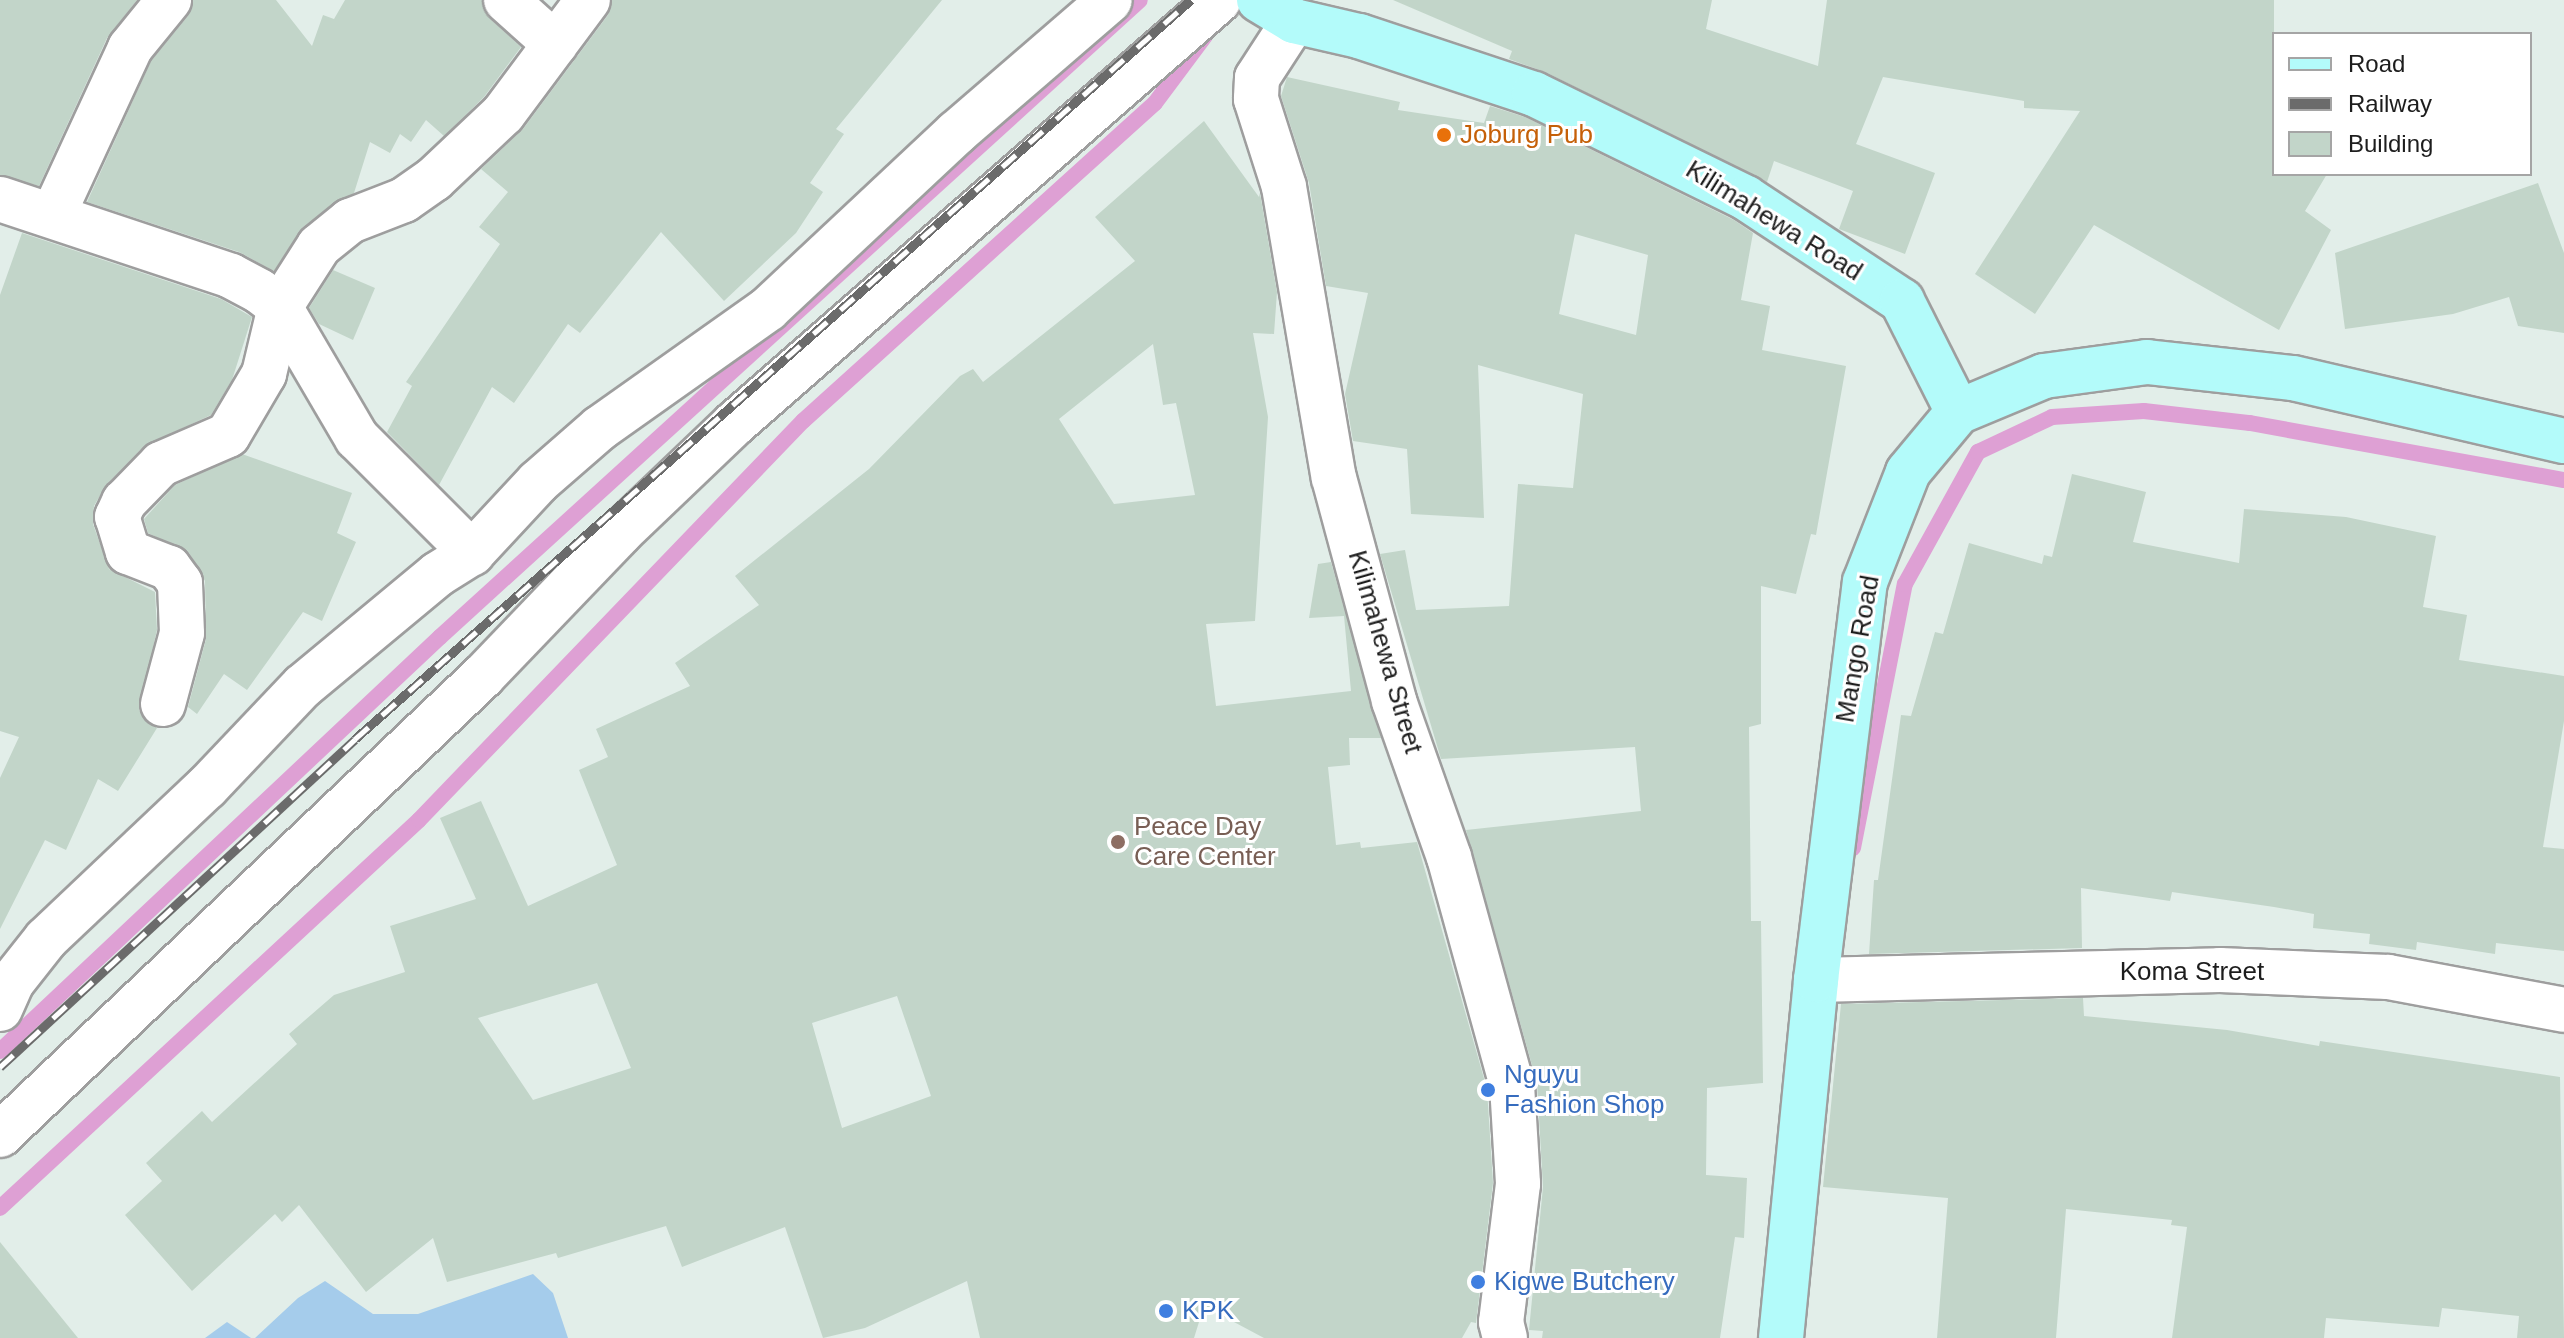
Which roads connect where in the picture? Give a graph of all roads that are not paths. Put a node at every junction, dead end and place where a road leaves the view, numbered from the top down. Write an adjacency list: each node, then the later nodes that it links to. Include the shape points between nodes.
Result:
1 (169, 0): 9 (street, via 130,48)
2 (506, 0): 7 (street)
3 (588, 0): 7 (street)
4 (1110, 0): 13 (street, via 956,133 768,309 590,437)
5 (1219, 0): 18 (street, via 755,405 620,533 483,676)
6 (1276, 10): 11 (street, Kilimahewa Road, via 1534,94 1746,198 1902,301); 19 (street, Kilimahewa Street, via 1256,99 1284,187 1334,478 1394,701 1449,857 1512,1085 1518,1184 1501,1322)
7 (555, 44): 10 (street, via 503,114 434,179 404,200 350,221 319,246)
8 (4, 210): 9 (street)
9 (53, 215): 10 (street, via 231,276)
10 (280, 307): 13 (street, via 357,438); 14 (street, via 264,374 228,435 161,464 124,502 117,517 128,552 169,568 180,583 182,633)
11 (1958, 412): 12 (street, Mango Road, via 2044,376 2147,362 2293,378); 15 (street, Mango Road, via 1908,472 1865,582)
12 (2564, 441)
13 (472, 553): 16 (street, via 438,574 303,686 207,787 46,939 12,982)
14 (163, 704)
15 (1816, 980): 17 (street, Koma Street, via 2220,970 2388,977); 20 (street, Mango Road)
16 (0, 1009)
17 (2564, 1010)
18 (0, 1135)
19 (1505, 1338)
20 (1781, 1338)

